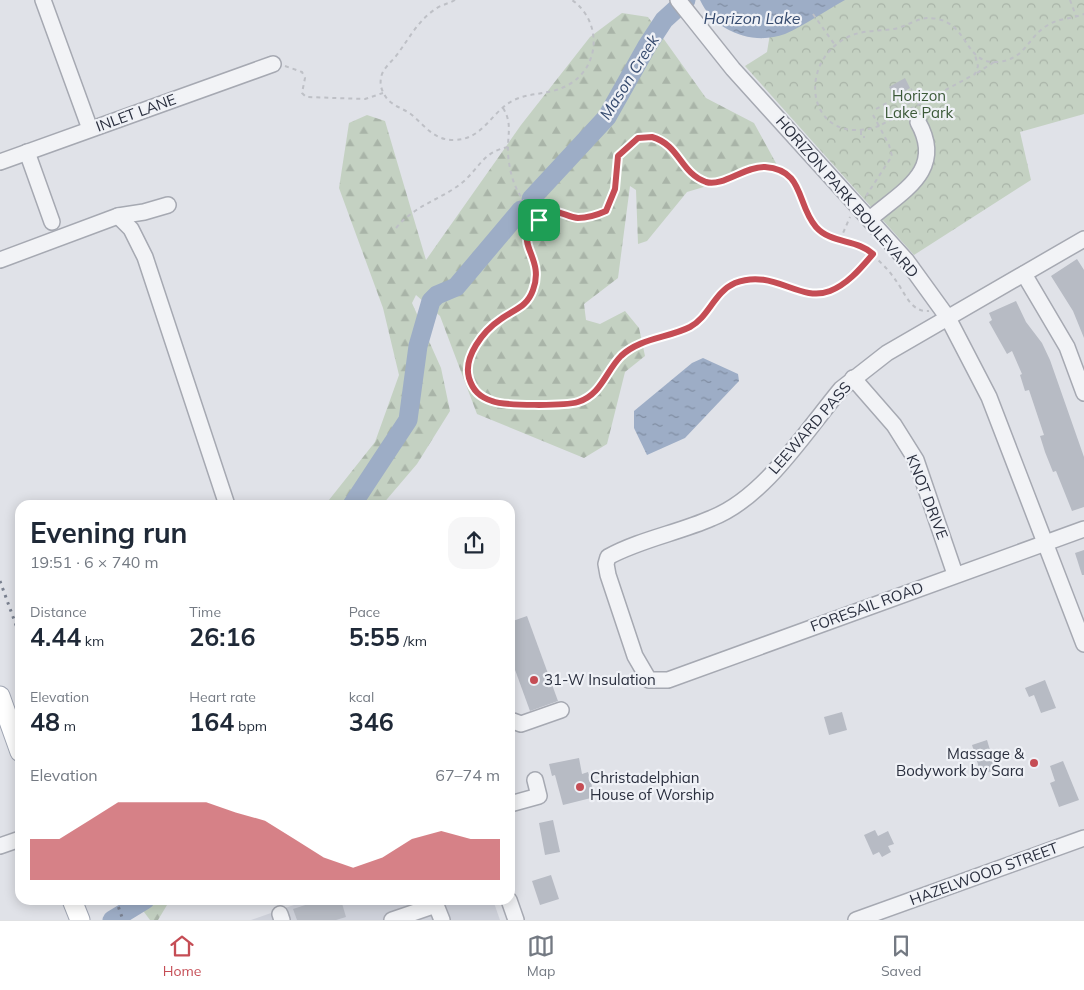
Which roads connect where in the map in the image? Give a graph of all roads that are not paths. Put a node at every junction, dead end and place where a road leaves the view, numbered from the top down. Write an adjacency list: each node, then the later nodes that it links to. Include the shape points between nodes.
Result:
1 (43, 0): 5 (street)
2 (678, 0): 10 (street, HORIZON PARK BOULEVARD, via 733,69)
3 (273, 64): 5 (street, INLET LANE)
4 (915, 115): 10 (street, via 926,136 926,164 914,181)
5 (90, 129): 6 (street, INLET LANE)
6 (27, 152): 7 (street, INLET LANE); 11 (street)
7 (0, 162)
8 (168, 205): 9 (street)
9 (118, 216): 13 (street); 18 (street, via 132,229 145,257)
10 (870, 218): 15 (street, HORIZON PARK BOULEVARD, via 906,260)
11 (52, 222)
12 (1084, 239): 14 (street, LEEWARD PASS)
13 (0, 260)
14 (1024, 274): 15 (street, LEEWARD PASS); 17 (street, via 1067,347)
15 (948, 318): 16 (street, LEEWARD PASS, via 887,353); 20 (street, HORIZON PARK BOULEVARD, via 989,397)
16 (853, 378): 21 (street, KNOT DRIVE, via 894,425 916,460); 23 (street, LEEWARD PASS, via 766,479 739,503 714,518 622,549 608,557 606,564 611,584 635,656)
17 (1084, 393)
18 (225, 500)
19 (1084, 529): 20 (street, FORESAIL ROAD)
20 (1045, 543): 21 (street, FORESAIL ROAD); 22 (street, HORIZON PARK BOULEVARD)
21 (955, 574): 23 (street, FORESAIL ROAD, via 668,680)
22 (1084, 644)
23 (649, 680)
24 (0, 696): 27 (main road)
25 (561, 710): 26 (street, via 521,724)
26 (515, 721)
27 (15, 738)
28 (535, 780): 29 (street, via 539,796)
29 (515, 803)
30 (1084, 838): 37 (street, HAZELWOOD STREET)
31 (15, 840): 32 (street)
32 (0, 846)
33 (511, 905): 36 (street)
34 (392, 920): 35 (street, via 436,905)
35 (442, 920)
36 (516, 920)
37 (856, 920)

